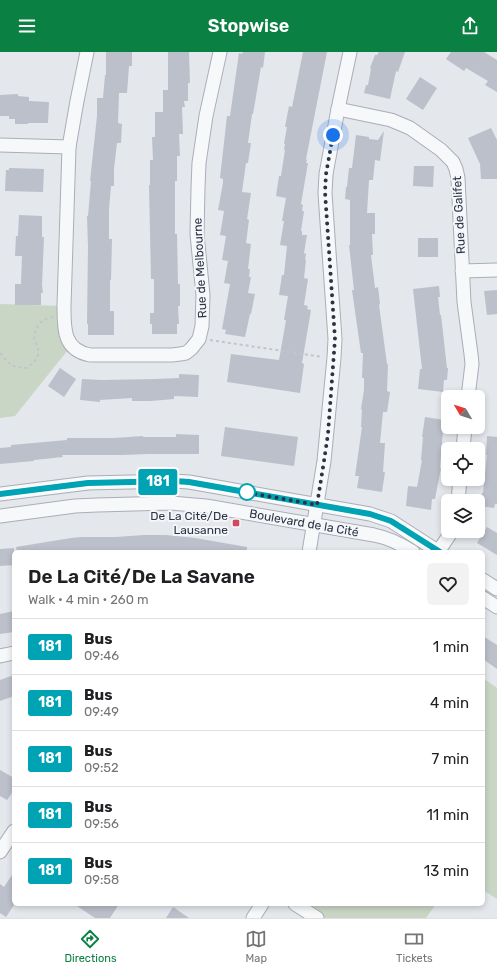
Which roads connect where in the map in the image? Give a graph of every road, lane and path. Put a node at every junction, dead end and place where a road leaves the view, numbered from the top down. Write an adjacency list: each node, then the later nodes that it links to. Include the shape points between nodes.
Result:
1 (87, 52): 6 (street)
2 (220, 52): 10 (street, Rue de Melbourne, via 199,163 198,234 203,295)
3 (350, 52): 4 (street)
4 (338, 109): 8 (street, Rue de Galifet, via 391,120 410,128 453,162 458,178); 12 (street, via 325,192 334,312)
5 (0, 144): 6 (street)
6 (69, 147): 9 (street)
7 (497, 270): 8 (street)
8 (462, 272): 13 (street, Rue de Galifet, via 472,364)
9 (64, 316): 10 (street, via 67,339 71,346 86,354 180,354 186,353); 11 (path, via 43,320 36,329 34,339 38,355 27,368 8,363)
10 (199, 339): 12 (path)
11 (0, 353)
12 (334, 358): 15 (street)
13 (469, 390)
14 (0, 494): 15 (street, Boulevard de la Cité, via 88,483 174,481)
15 (317, 505): 19 (street); 23 (street, Boulevard de la Cité, via 370,514 391,521)
16 (0, 516): 19 (street, Boulevard de la Cité, via 75,506 171,503 206,506)
17 (150, 517): 18 (path)
18 (198, 518)
19 (313, 525): 21 (street); 22 (street, Boulevard de la Cité, via 386,538)
20 (448, 538): 24 (street)
21 (309, 550)
22 (409, 550)
23 (436, 550)
24 (440, 550)
25 (485, 581): 26 (street)
26 (497, 589)
27 (485, 599): 28 (street)
28 (497, 607)
29 (12, 653): 30 (street)
30 (0, 656)
31 (12, 834): 32 (street)
32 (0, 852)
33 (261, 906): 35 (street)
34 (298, 906): 36 (street)
35 (253, 918)
36 (317, 918)

